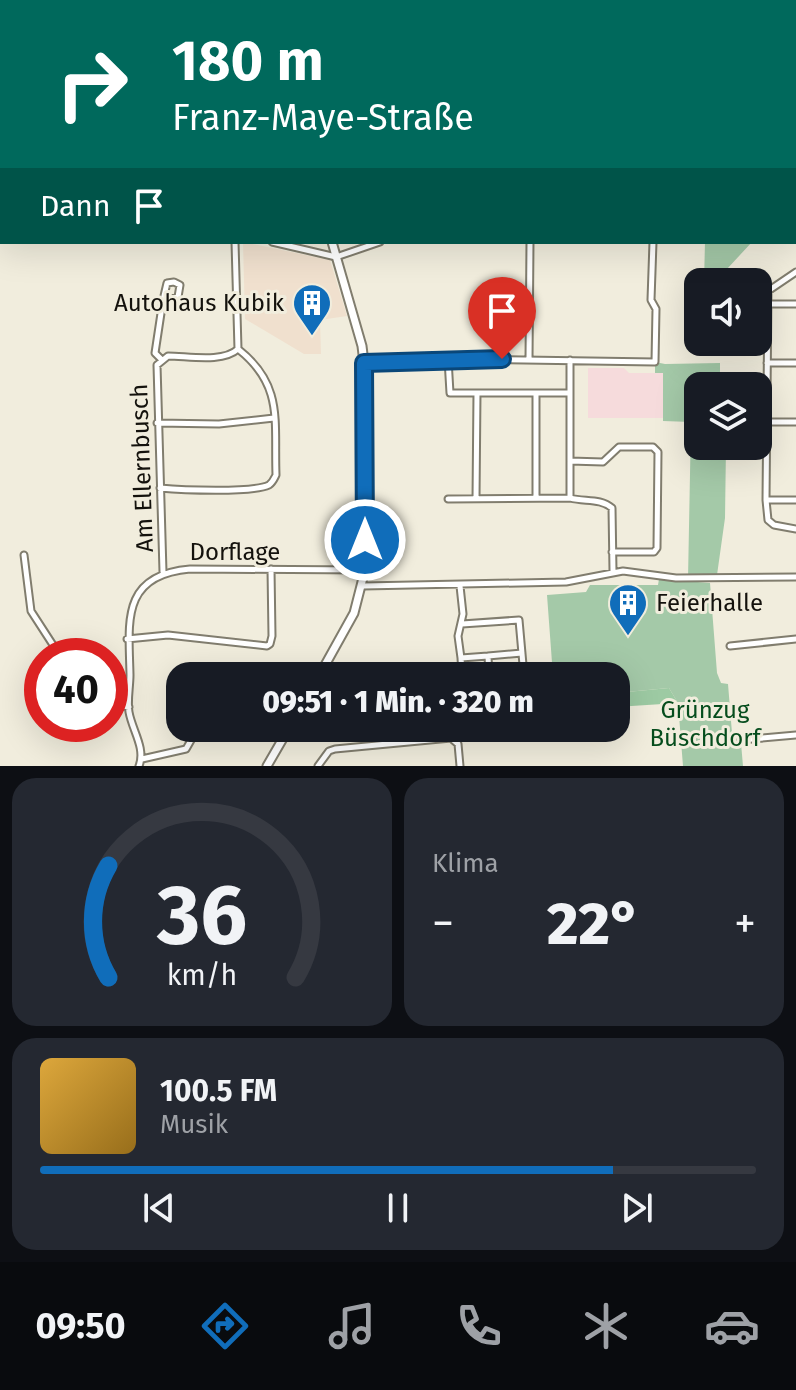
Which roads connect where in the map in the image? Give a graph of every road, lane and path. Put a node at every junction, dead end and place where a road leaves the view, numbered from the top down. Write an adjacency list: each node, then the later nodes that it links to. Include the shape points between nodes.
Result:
1 (235, 244): 13 (street)
2 (281, 244): 7 (street)
3 (333, 244): 7 (street)
4 (374, 244): 7 (street)
5 (530, 244): 17 (street)
6 (653, 244): 18 (street, via 655,362)
7 (336, 257): 19 (street)
8 (796, 272): 9 (street)
9 (772, 288)
10 (163, 300): 15 (street, via 155,353)
11 (772, 304): 12 (street)
12 (796, 304)
13 (238, 349): 15 (street, Am Ellernbusch); 26 (street, via 264,373)
14 (767, 356): 20 (street)
15 (161, 359): 29 (street, Am Ellernbusch)
16 (448, 359): 17 (street); 19 (street); 23 (street, via 448,391)
17 (529, 360): 18 (street)
18 (570, 360): 25 (street)
19 (364, 363): 43 (street)
20 (767, 363): 21 (street); 22 (street)
21 (796, 363)
22 (767, 372)
23 (477, 393): 24 (street); 36 (street)
24 (536, 393): 25 (street); 33 (street)
25 (570, 393): 31 (street)
26 (274, 418): 29 (street); 32 (street, via 276,475 267,485)
27 (772, 422): 28 (street)
28 (796, 422)
29 (157, 423): 32 (street, Am Ellernbusch)
30 (767, 460): 37 (street)
31 (570, 461): 34 (street); 40 (street, via 603,462 619,447 653,447 658,452 657,548)
32 (160, 488): 45 (street, Am Ellernbusch)
33 (536, 498): 34 (street); 36 (street)
34 (570, 498): 40 (street, via 603,501 612,508)
35 (448, 499): 36 (street)
36 (476, 499)
37 (766, 500): 38 (street); 39 (street, via 768,520)
38 (796, 500)
39 (796, 529)
40 (612, 552): 44 (street)
41 (24, 555): 50 (street, via 31,611)
42 (271, 569): 43 (street, Dorflage); 45 (street, Dorflage); 52 (street, via 272,636 267,646 168,635)
43 (365, 570): 47 (street)
44 (613, 571): 46 (street, via 688,579); 48 (street, via 566,582)
45 (163, 572): 51 (street, Dorflage, via 134,605)
46 (796, 577)
47 (363, 586): 48 (street); 58 (street)
48 (460, 586): 49 (street)
49 (462, 624): 55 (street, via 519,620); 57 (street)
50 (48, 638)
51 (127, 638)
52 (128, 639)
53 (796, 639): 54 (street)
54 (730, 646)
55 (522, 653): 56 (street); 61 (street)
56 (488, 656): 57 (street); 60 (street)
57 (461, 658): 59 (street)
58 (327, 662)
59 (461, 662)
60 (488, 662)
61 (523, 662)
62 (128, 673): 63 (street, Dorflage)
63 (129, 707): 68 (street, Dorflage)
64 (796, 735): 65 (street)
65 (741, 740)
66 (190, 742): 68 (street, Dorflage, via 186,749)
67 (281, 742): 69 (street)
68 (141, 763)
69 (267, 766)
70 (318, 766): 71 (street, via 335,749 451,738 458,744)
71 (460, 766)

